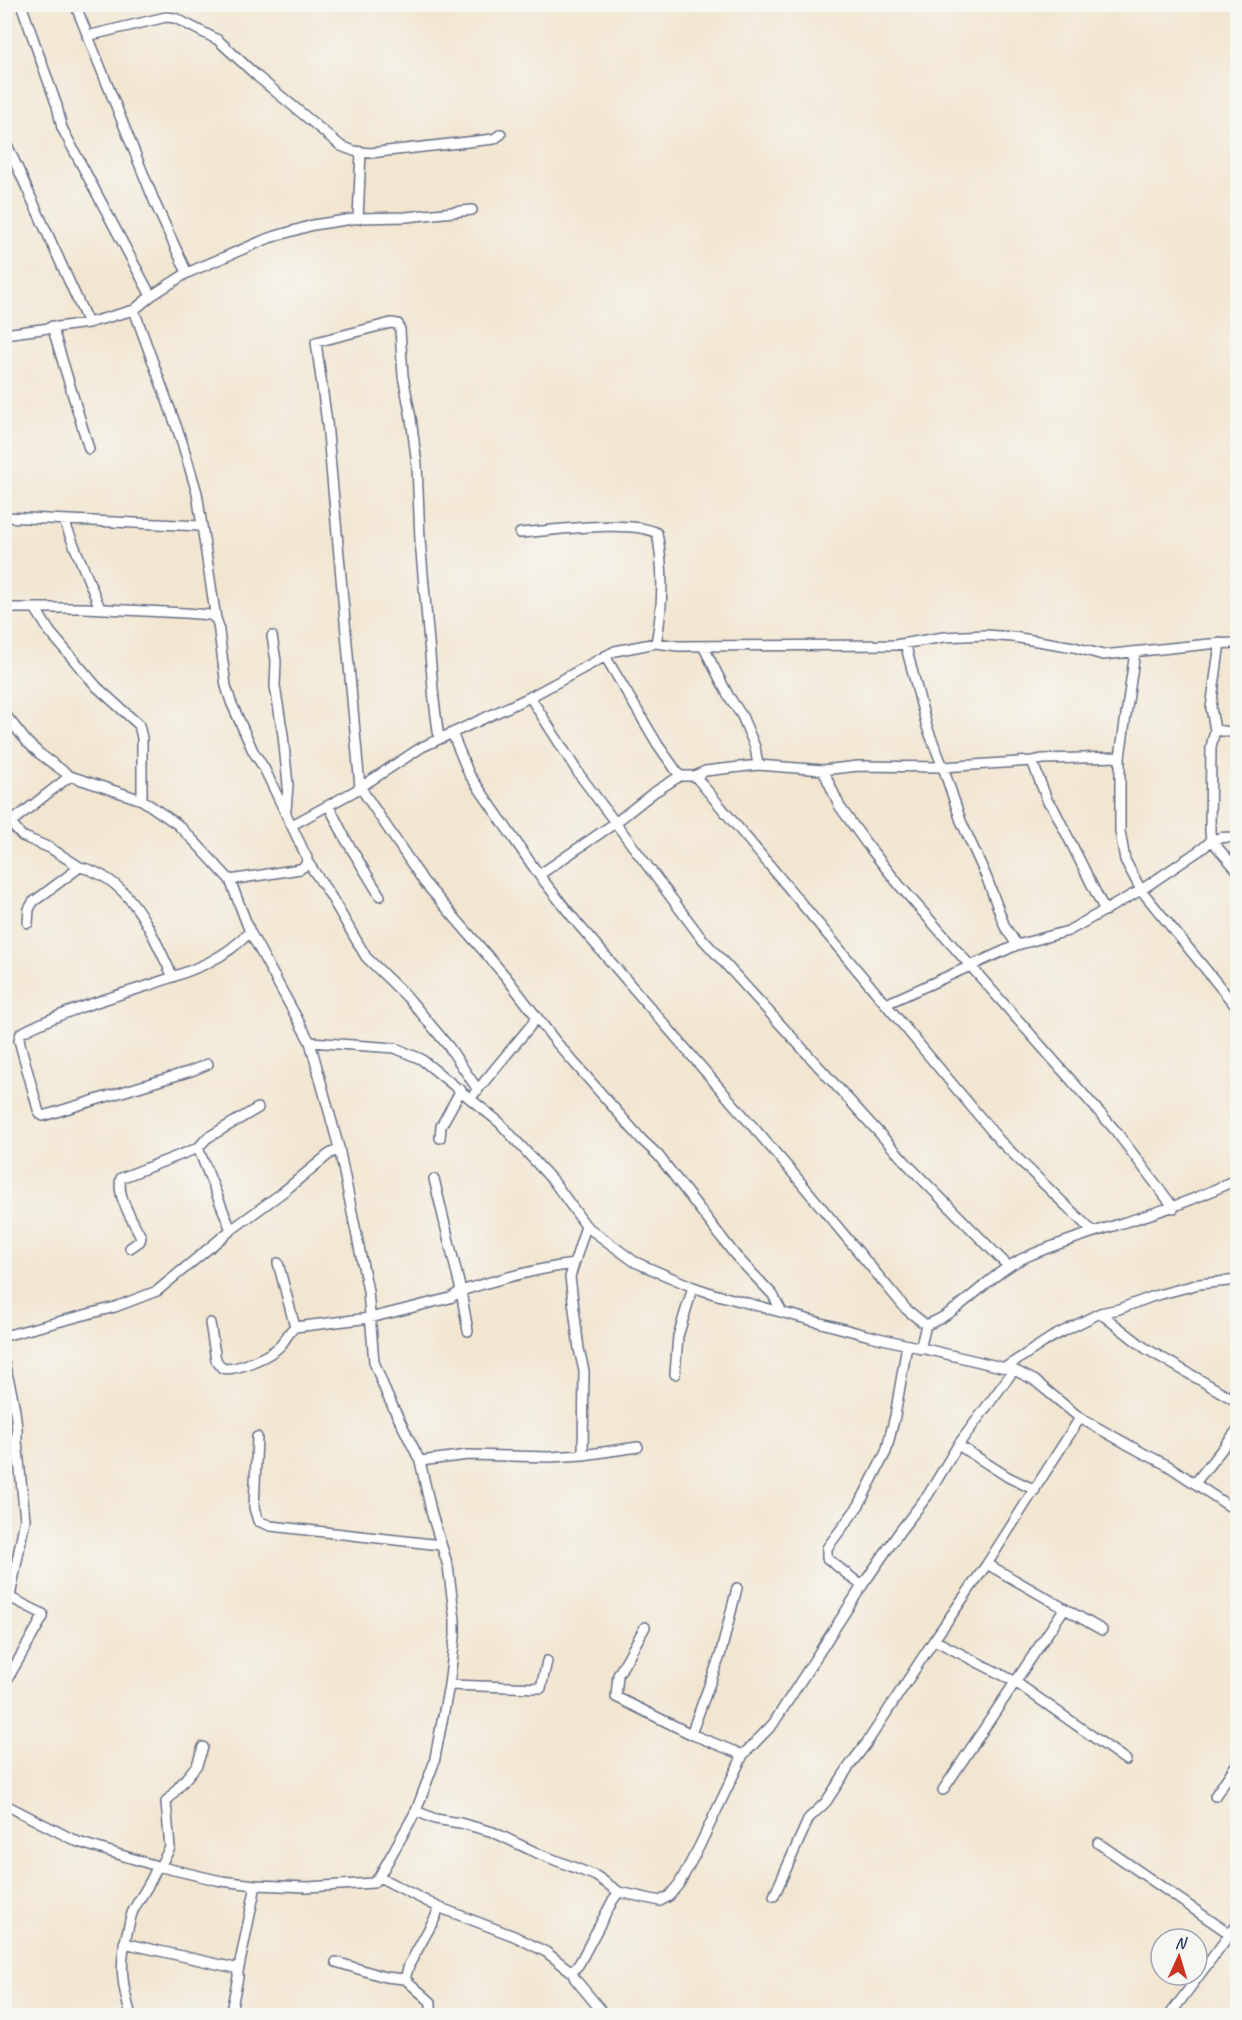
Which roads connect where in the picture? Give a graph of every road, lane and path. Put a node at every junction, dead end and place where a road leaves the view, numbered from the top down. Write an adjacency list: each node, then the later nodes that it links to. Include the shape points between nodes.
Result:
1 (21, 4): 10 (street, via 62,129)
2 (75, 4): 3 (street)
3 (87, 36): 6 (street, via 175,18 218,40 335,141); 9 (street, via 154,203)
4 (501, 135): 6 (street, via 472,142)
5 (4, 138): 12 (street)
6 (361, 152): 8 (street)
7 (472, 210): 8 (street)
8 (358, 219): 9 (street, via 313,225 269,238)
9 (187, 273): 10 (street)
10 (152, 296): 11 (street)
11 (134, 310): 12 (street); 18 (street, via 182,442 197,493)
12 (88, 322): 13 (street)
13 (52, 326): 14 (street); 15 (street)
14 (4, 334)
15 (88, 449)
16 (4, 517): 17 (street)
17 (64, 521): 18 (street); 22 (street)
18 (201, 526): 23 (street)
19 (520, 532): 25 (street, via 630,526 657,533 662,596)
20 (6, 606): 21 (street)
21 (35, 608): 22 (street); 47 (street, via 50,632 97,687 139,725)
22 (100, 608): 23 (street, via 210,615)
23 (216, 619): 49 (street, via 225,686 253,751)
24 (272, 636): 49 (street, via 288,784)
25 (656, 643): 29 (street); 31 (street, via 632,646)
26 (905, 643): 29 (street); 30 (street, via 985,635 1074,647 1103,655); 41 (street, via 927,727)
27 (1220, 643): 28 (street); 30 (street); 34 (street, via 1211,708)
28 (1238, 643)
29 (703, 646): 40 (street, via 742,716)
30 (1135, 652): 38 (street)
31 (605, 656): 32 (street); 44 (street)
32 (530, 697): 35 (street); 50 (street)
33 (4, 713): 43 (street, via 33,748)
34 (1215, 730): 36 (street); 54 (street, via 1211,747)
35 (452, 733): 37 (street); 58 (street, via 469,774)
36 (1238, 733)
37 (440, 739): 46 (street); 46 (street, via 420,540 417,465 400,330 398,324 391,323 316,342)
38 (1120, 757): 39 (street); 60 (street, via 1120,831 1125,860)
39 (1032, 762): 41 (street); 62 (street, via 1048,802)
40 (758, 765): 42 (street); 45 (street, via 705,771)
41 (943, 767): 42 (street, via 858,766); 65 (street, via 1005,927)
42 (823, 770): 66 (street, via 840,807 866,843)
43 (70, 776): 47 (street); 51 (street)
44 (680, 776): 45 (street); 50 (street)
45 (695, 776): 68 (street)
46 (360, 787): 48 (street); 70 (street, via 424,882)
47 (142, 800): 59 (street, via 177,824)
48 (329, 806): 52 (street); 61 (street)
49 (286, 812): 52 (street)
50 (615, 823): 58 (street); 89 (street, via 699,935 910,1168)
51 (7, 824): 56 (street)
52 (292, 825): 55 (street)
53 (1238, 837): 54 (street)
54 (1211, 840): 57 (street); 60 (street)
55 (307, 861): 59 (street, via 300,868); 74 (street, via 366,957 411,1001)
56 (80, 867): 63 (street, via 33,902); 67 (street, via 95,871 120,887 143,915)
57 (1238, 871)
58 (539, 875): 97 (street, via 906,1309)
59 (230, 880): 64 (street)
60 (1141, 890): 62 (street); 69 (street)
61 (380, 896)
62 (1105, 911): 65 (street, via 1068,931)
63 (28, 923)
64 (250, 932): 67 (street, via 213,962); 71 (street)
65 (1017, 945): 66 (street)
66 (970, 965): 68 (street); 82 (street, via 1115,1130)
67 (173, 977): 72 (street, via 49,1018 21,1033 20,1048 39,1113 48,1115)
68 (886, 1004): 85 (street, via 1000,1141)
69 (1238, 1009)
70 (537, 1018): 74 (street); 93 (street, via 658,1155 735,1255 773,1295)
71 (310, 1042): 73 (street, via 395,1048 421,1059); 79 (street)
72 (208, 1064)
73 (461, 1090): 75 (street); 77 (street, via 441,1126)
74 (478, 1090): 75 (street)
75 (471, 1098): 83 (street, via 500,1122)
76 (258, 1108): 78 (street, via 207,1138)
77 (440, 1138)
78 (198, 1148): 84 (street); 86 (street, via 121,1178 120,1193 141,1237)
79 (339, 1148): 84 (street); 95 (street)
80 (1238, 1178): 82 (street)
81 (434, 1179): 92 (street)
82 (1174, 1208): 85 (street)
83 (586, 1226): 88 (street); 91 (street, via 635,1262)
84 (231, 1230): 100 (street, via 157,1291 115,1307)
85 (1093, 1232): 89 (street)
86 (130, 1248)
87 (278, 1263): 98 (street)
88 (574, 1264): 92 (street, via 506,1276); 114 (street, via 570,1277 584,1371)
89 (1008, 1266): 97 (street, via 948,1313)
90 (1238, 1280): 94 (street, via 1199,1284)
91 (693, 1287): 93 (street); 105 (street, via 678,1336)
92 (461, 1291): 95 (street, via 450,1298); 99 (street)
93 (782, 1312): 101 (street)
94 (1100, 1313): 104 (street, via 1052,1337); 106 (street, via 1145,1348)
95 (370, 1318): 98 (street); 115 (street, via 374,1362)
96 (210, 1323): 98 (street, via 216,1360 222,1368 230,1370 266,1356)
97 (926, 1325): 102 (street)
98 (295, 1327)
99 (468, 1331)
100 (4, 1336)
101 (907, 1345): 102 (street); 121 (street, via 886,1452 860,1505 826,1548 827,1558)
102 (920, 1348): 104 (street)
103 (4, 1363): 111 (street)
104 (1010, 1369): 107 (street, via 1034,1380); 112 (street)
105 (675, 1374)
106 (1238, 1402)
107 (1080, 1418): 116 (street); 117 (street)
108 (1238, 1429): 116 (street)
109 (257, 1437): 119 (street, via 254,1508 258,1521 271,1526)
110 (4, 1438): 111 (street)
111 (17, 1441): 123 (street, via 25,1519)
112 (958, 1445): 117 (street); 121 (street, via 928,1495)
113 (638, 1447): 114 (street)
114 (583, 1455): 115 (street, via 468,1455)
115 (420, 1461): 119 (street)
116 (1195, 1483): 118 (street)
117 (1035, 1490): 120 (street)
118 (1238, 1512)
119 (441, 1545): 131 (street, via 448,1566 455,1637)
120 (987, 1564): 124 (street); 127 (street)
121 (862, 1586): 134 (street, via 773,1724)
122 (737, 1588): 132 (street, via 720,1656)
123 (8, 1596): 130 (street, via 43,1617)
124 (1064, 1609): 126 (street); 129 (street)
125 (645, 1627): 132 (street, via 618,1675 616,1697)
126 (1102, 1630)
127 (934, 1640): 129 (street); 146 (street, via 826,1802 809,1818)
128 (547, 1661): 131 (street, via 541,1688)
129 (1014, 1681): 135 (street); 137 (street)
130 (4, 1684)
131 (449, 1685): 140 (street, via 434,1763)
132 (691, 1734): 134 (street)
133 (203, 1747): 142 (street, via 197,1765 166,1802 170,1848)
134 (743, 1755): 145 (street, via 699,1847 669,1896 660,1901)
135 (1126, 1760)
136 (1238, 1762): 138 (street)
137 (943, 1790)
138 (1215, 1796)
139 (4, 1804): 142 (street, via 78,1842)
140 (416, 1811): 143 (street); 145 (street, via 493,1832 596,1876)
141 (1098, 1844): 149 (street)
142 (159, 1866): 144 (street); 150 (street, via 132,1914)
143 (378, 1877): 144 (street, via 373,1883 336,1886); 147 (street)
144 (256, 1885): 152 (street)
145 (619, 1892): 153 (street)
146 (774, 1896)
147 (438, 1907): 153 (street, via 514,1936 546,1952); 154 (street)
148 (1238, 1923): 149 (street)
149 (1230, 1934): 159 (street)
150 (124, 1943): 152 (street, via 235,1968); 155 (street, via 122,1976)
151 (336, 1962): 154 (street, via 385,1977)
152 (238, 1972): 156 (street)
153 (572, 1972): 158 (street, via 600,2009)
154 (405, 1978): 157 (street, via 430,2002)
155 (130, 2016)
156 (230, 2016)
157 (427, 2016)
158 (600, 2016)
159 (1169, 2016)

